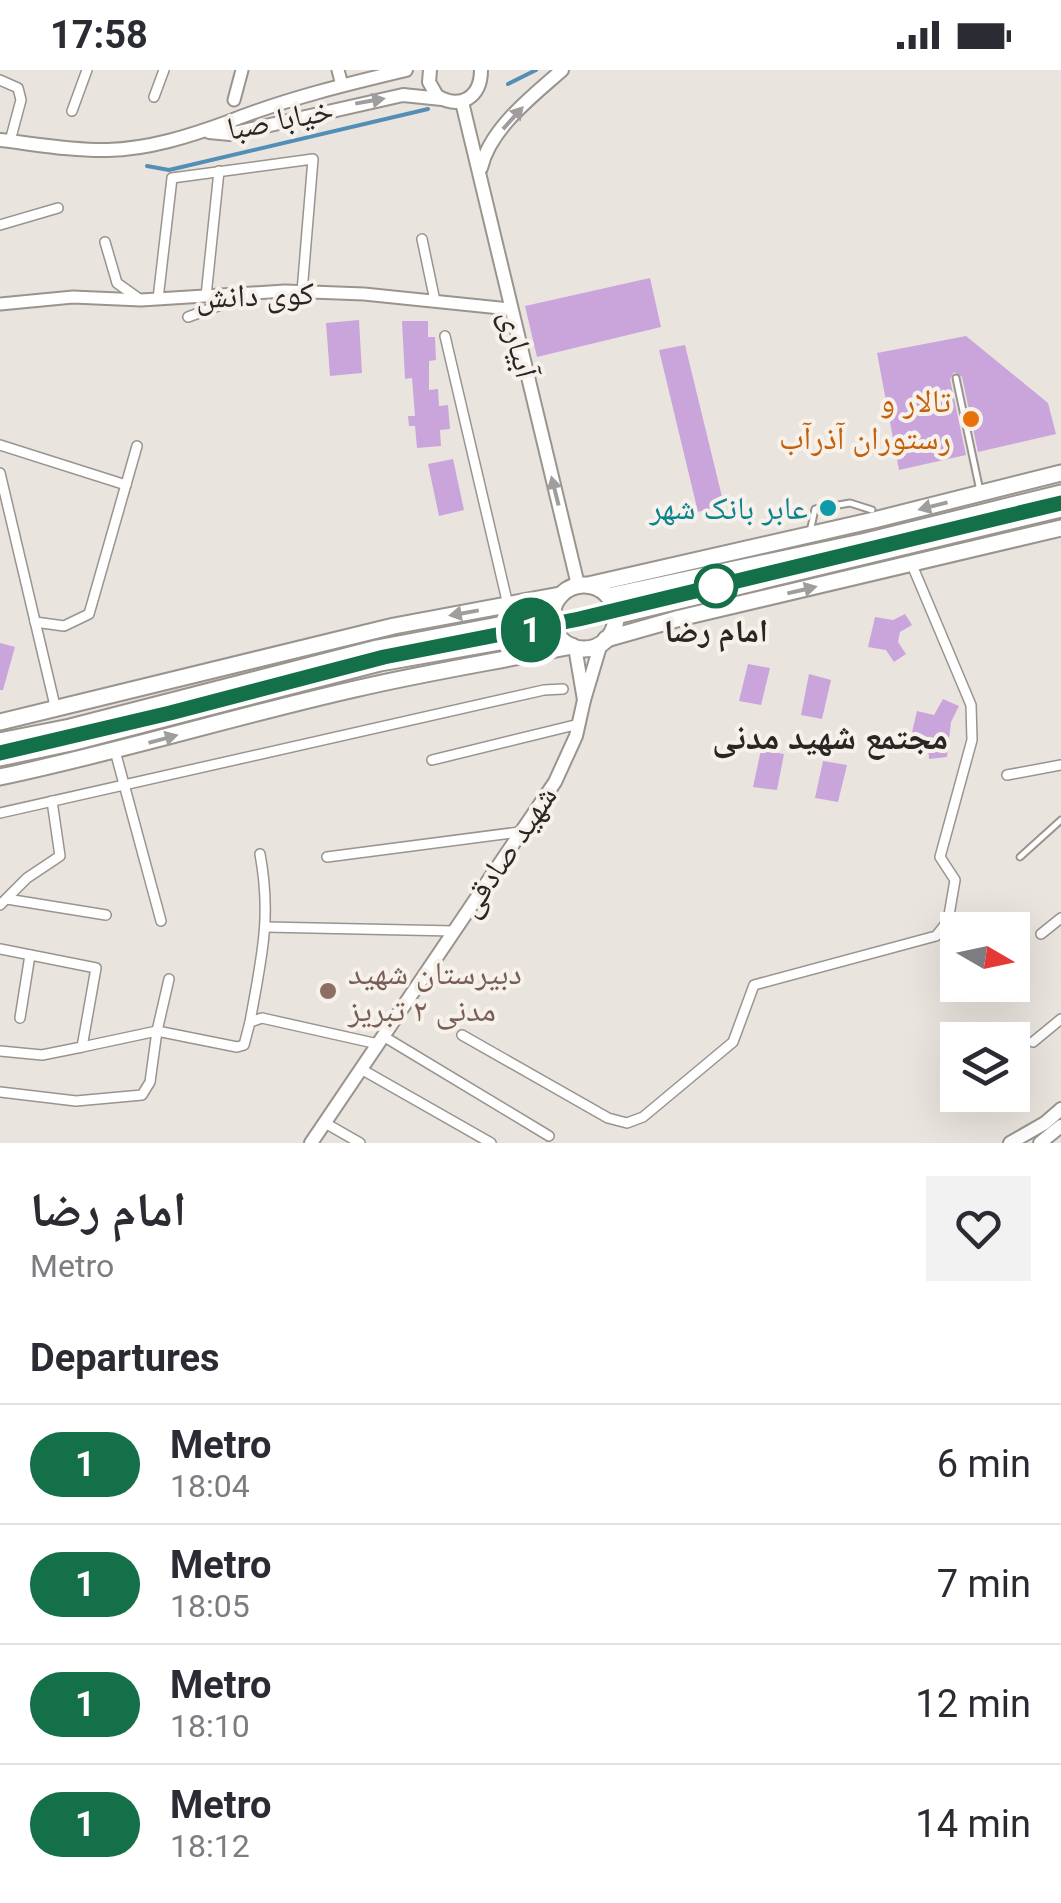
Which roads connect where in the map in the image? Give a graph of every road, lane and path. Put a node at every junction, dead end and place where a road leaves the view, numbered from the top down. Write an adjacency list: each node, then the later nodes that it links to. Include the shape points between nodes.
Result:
1 (87, 70): 16 (street)
2 (164, 70): 12 (street)
3 (242, 70): 14 (street)
4 (338, 70): 11 (street)
5 (406, 70): 9 (main road, خیابا صبا)
6 (430, 70): 13 (main road, via 431,87)
7 (562, 70): 20 (main road, one-way to 7, via 484,154 512,117)
8 (484, 72): 15 (main road, via 478,90)
9 (363, 75): 11 (main road, خیابا صبا)
10 (0, 80): 18 (street, via 18,88 21,100)
11 (342, 85): 17 (main road, خیابا صبا)
12 (154, 97)
13 (442, 98): 15 (main road, خیابا صبا); 17 (main road, خیابا صبا, one-way to 13, via 230,134 403,95)
14 (234, 100)
15 (462, 102): 20 (main road, آبیاری)
16 (72, 111)
17 (206, 132): 18 (main road, via 106,150)
18 (5, 141)
19 (218, 171): 25 (street, via 313,158); 27 (street); 28 (street, via 172,178)
20 (480, 175): 32 (main road, آبیاری)
21 (58, 208): 22 (street)
22 (0, 226)
23 (422, 240): 30 (street)
24 (105, 242): 29 (street, via 117,283)
25 (302, 292): 26 (street, کوی دانش); 30 (street, کوی دانش)
26 (252, 293): 27 (street, کوی دانش); 33 (street)
27 (206, 296): 28 (street, کوی دانش)
28 (158, 299): 29 (street, کوی دانش)
29 (141, 300): 31 (street, کوی دانش)
30 (435, 301): 32 (street, کوی دانش)
31 (0, 304)
32 (510, 309): 50 (main road, آبیاری, one-way to 32)
33 (188, 317)
34 (446, 336): 53 (street)
35 (956, 378): 42 (lane)
36 (0, 444): 40 (street)
37 (137, 446): 40 (street)
38 (0, 473): 46 (street)
39 (1061, 473): 42 (highway)
40 (126, 486): 56 (street, via 89,614 64,626)
41 (1061, 492): 52 (highway)
42 (981, 494): 48 (highway, one-way to 48)
43 (1061, 509): 55 (highway)
44 (872, 510): 48 (lane, via 850,503 815,509)
45 (0, 523): 46 (street)
46 (12, 524): 56 (street)
47 (1061, 528): 49 (highway)
48 (810, 535): 50 (highway)
49 (912, 566): 58 (highway, one-way to 49); 94 (street, via 971,706 972,740 940,857 955,880 948,921 936,936 754,985 734,1042 643,1118 627,1123)
50 (583, 585): 51 (highway); 52 (highway)
51 (560, 595): 53 (highway); 54 (highway)
52 (608, 596): 55 (highway)
53 (508, 605): 62 (highway, one-way to 62, via 394,626)
54 (552, 615): 57 (highway); 65 (highway, via 378,648)
55 (616, 616): 58 (highway)
56 (36, 622): 62 (street)
57 (556, 632): 59 (highway); 67 (highway, via 380,663)
58 (603, 641): 59 (highway); 61 (main road, شهید صادقی)
59 (573, 646): 61 (main road, شهید صادقی); 66 (highway, one-way to 59, via 454,666)
60 (563, 690): 72 (street)
61 (584, 700): 64 (main road, شهید صادقی)
62 (56, 710): 63 (highway)
63 (0, 722)
64 (579, 724): 68 (street); 76 (main road, شهید صادقی, via 555,782)
65 (0, 741)
66 (115, 751): 71 (highway); 72 (street)
67 (0, 758)
68 (432, 760)
69 (1061, 764): 70 (street)
70 (1007, 775)
71 (0, 777)
72 (125, 786): 73 (street); 83 (street)
73 (52, 801): 74 (street); 80 (street, via 60,856)
74 (0, 813)
75 (1061, 820): 78 (lane)
76 (520, 832): 79 (street); 85 (main road, شهید صادقی)
77 (260, 854): 84 (street)
78 (1020, 856)
79 (327, 857)
80 (3, 902): 81 (street)
81 (106, 915)
82 (1061, 918): 86 (street)
83 (161, 921)
84 (266, 928): 85 (street); 92 (street)
85 (454, 932): 95 (main road, شهید صادقی)
86 (1041, 934)
87 (0, 948): 88 (street)
88 (30, 954): 90 (street); 97 (street, via 96,968)
89 (169, 979): 93 (street)
90 (20, 1018)
91 (1061, 1019): 96 (street)
92 (250, 1022): 93 (street, via 244,1045 237,1047); 95 (street, via 273,1018)
93 (156, 1032): 97 (street); 100 (street, via 142,1095 76,1101)
94 (462, 1035)
95 (381, 1040): 99 (main road, شهید صادقی); 104 (street)
96 (1033, 1042)
97 (82, 1047): 98 (street, via 42,1055)
98 (0, 1051)
99 (362, 1069): 102 (main road, شهید صادقی); 107 (street)
100 (0, 1092)
101 (1061, 1109): 108 (main road)
102 (325, 1123): 105 (main road, شهید صادقی); 106 (street)
103 (1061, 1126): 109 (main road)
104 (549, 1136)
105 (311, 1143)
106 (360, 1143)
107 (491, 1143)
108 (1010, 1143)
109 (1040, 1143)

